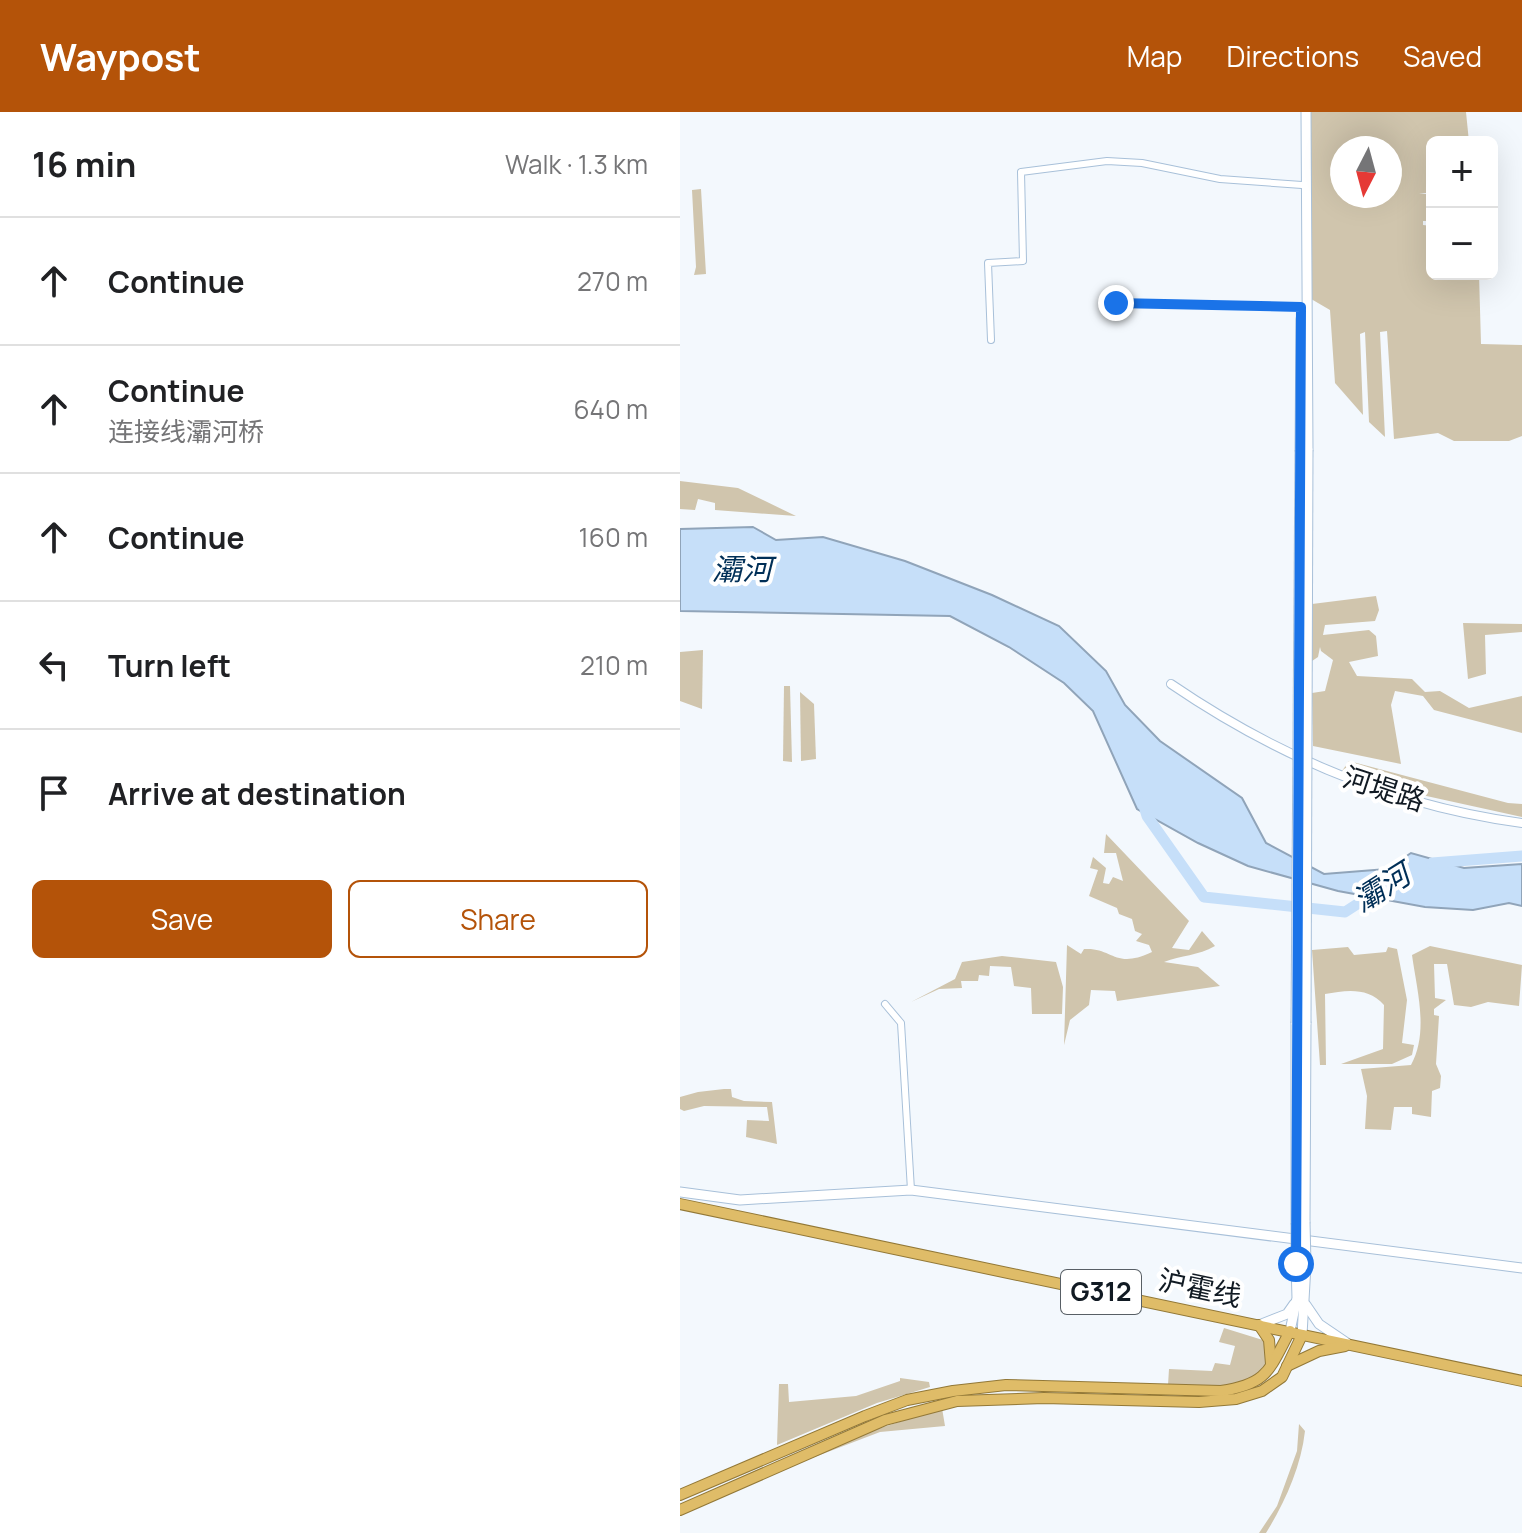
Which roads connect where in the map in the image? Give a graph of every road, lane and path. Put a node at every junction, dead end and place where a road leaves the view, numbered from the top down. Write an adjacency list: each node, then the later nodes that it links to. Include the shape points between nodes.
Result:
1 (1304, 112): 2 (main road); 6 (main road)
2 (1302, 185): 4 (main road); 5 (street, via 1220,179 1107,161 1021,172 1023,261 988,263)
3 (1116, 303): 4 (street)
4 (1301, 307): 6 (main road)
5 (991, 340)
6 (1304, 450): 14 (main road, bridge)
7 (1171, 684): 8 (street, 河堤路, via 1262,741 1334,773 1419,802)
8 (1522, 823)
9 (885, 1004): 10 (street, via 901,1023)
10 (911, 1190): 11 (main road, via 740,1200); 13 (main road)
11 (680, 1192)
12 (680, 1204): 15 (highway, 沪霍线 / G312)
13 (1522, 1268)
14 (1301, 1302): 15 (main road); 16 (main road); 17 (main road); 18 (main road, via 1319,1324)
15 (1259, 1325): 16 (highway, 沪霍线 / G312); 20 (highway, via 1271,1347)
16 (1290, 1331): 17 (highway, 沪霍线 / G312); 20 (highway)
17 (1302, 1335): 18 (highway, 沪霍线 / G312); 19 (highway)
18 (1350, 1344): 19 (highway); 21 (highway, 沪霍线 / G312)
19 (1287, 1366): 23 (highway, via 1282,1377 1262,1391 1236,1399 957,1401 885,1420)
20 (1271, 1367): 22 (highway, via 1245,1388 1221,1391 1006,1385 907,1400)
21 (1522, 1381)
22 (680, 1495)
23 (680, 1510)

